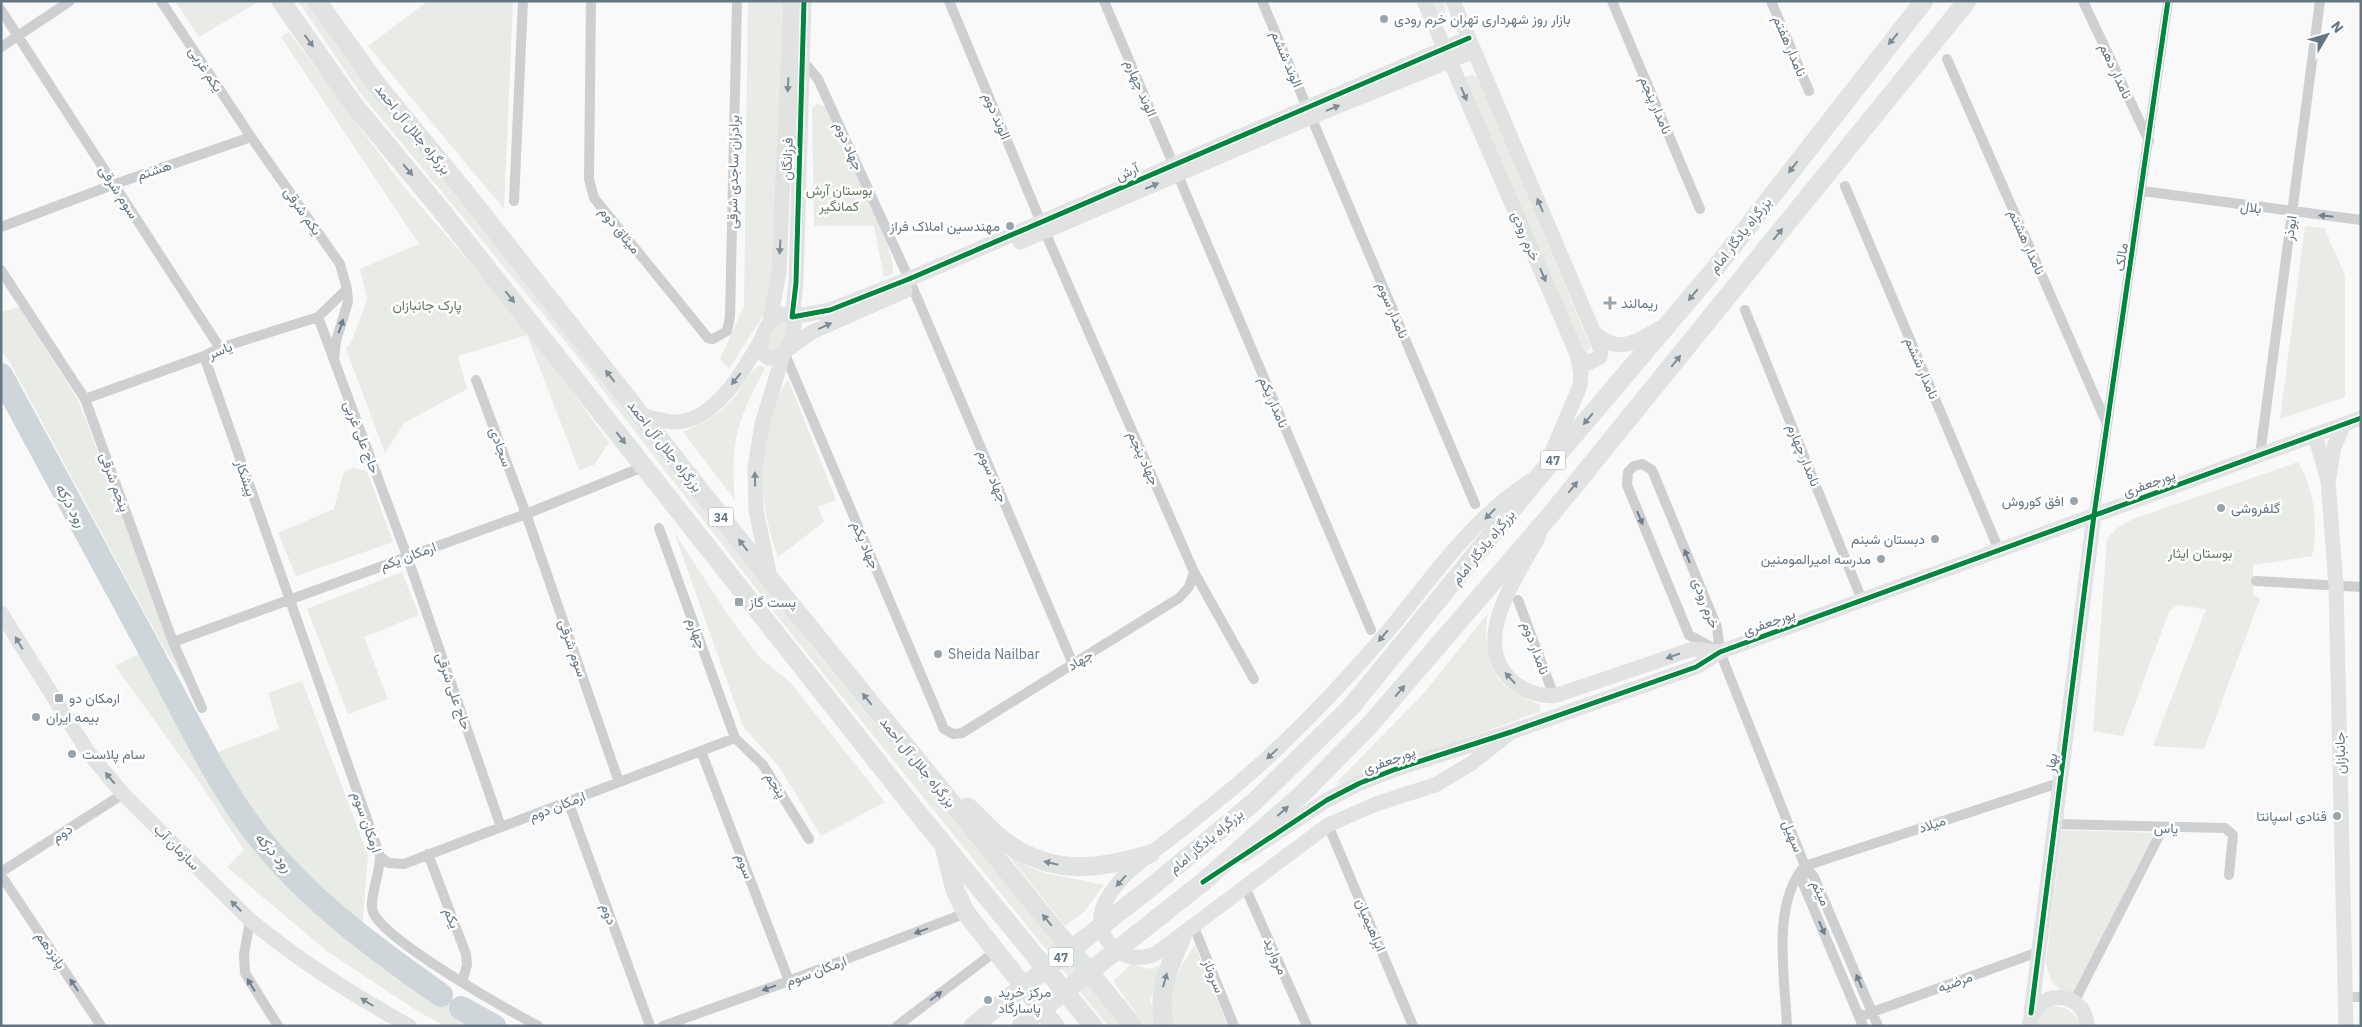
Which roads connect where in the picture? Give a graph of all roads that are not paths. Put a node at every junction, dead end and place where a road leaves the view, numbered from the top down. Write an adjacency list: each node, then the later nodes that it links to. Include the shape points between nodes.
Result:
1 (70, 1): 23 (street)
2 (161, 1): 31 (street, یکم غربی)
3 (281, 1): 67 (highway, 34, one-way to 67, via 354,105 448,218)
4 (317, 1): 61 (highway, بزرگراه جلال آل احمد / 34, one-way to 4, via 378,86)
5 (523, 1): 37 (street)
6 (591, 1): 52 (street, میثاق دوم, via 589,180 594,198 708,338)
7 (737, 1): 52 (street, برادران ساجدی شرقی, via 730,317 727,331)
8 (791, 1): 28 (street, فرزانگان)
9 (804, 1): 28 (street, فرزانگان)
10 (949, 1): 42 (street, الوند دوم)
11 (1104, 1): 33 (street, الوند چهارم)
12 (1262, 1): 30 (street, الوند ششم)
13 (1424, 1): 26 (street, خرم رودی)
14 (1453, 1): 24 (street, خرم رودی)
15 (1612, 1): 38 (street, نامدار پنجم)
16 (1771, 1): 29 (street, نامدار هفتم)
17 (1924, 1): 50 (highway, بزرگراه یادگار امام / 47, one-way to 50)
18 (1967, 1): 71 (highway, بزرگراه یادگار امام / 47, one-way to 18)
19 (2084, 1): 32 (street, نامدار دهم)
20 (2168, 1): 32 (street, مالک)
21 (2320, 1): 39 (street, ابوذر)
22 (1, 10): 23 (street, سوم شرقی)
23 (18, 36): 25 (street); 34 (street, سوم شرقی)
24 (1472, 44): 26 (street, آرش); 51 (street, خرم رودی, one-way to 24)
25 (1, 47)
26 (1447, 55): 30 (street, آرش); 56 (street, خرم رودی, one-way to 56)
27 (1947, 59): 63 (street, نامدار هشتم)
28 (795, 64): 44 (street, جهاد دوم, via 808,67 818,79); 48 (street, فرزانگان, via 796,283); 49 (street, فرزانگان, one-way to 49, via 779,272)
29 (1809, 91)
30 (1309, 111): 33 (street, آرش); 70 (street, نامدار سوم)
31 (251, 137): 34 (street, هشتم); 45 (street, یکم شرقی, via 340,264)
32 (2149, 141): 36 (street, مالک)
33 (1176, 170): 42 (street, آرش); 86 (street, نامدار یکم)
34 (114, 184): 41 (street, هشتم); 54 (street, سوم شرقی)
35 (1845, 186): 75 (street, نامدار ششم)
36 (2142, 192): 39 (street, بلال); 63 (street, مالک)
37 (514, 201)
38 (1700, 209)
39 (2292, 213): 40 (street, بلال, one-way to 39); 66 (street, ابوذر)
40 (2361, 220)
41 (1, 227)
42 (1043, 227): 44 (street, آرش); 77 (street, جهاد پنجم)
43 (1, 270): 60 (street, پنجم شرقی)
44 (911, 283): 48 (street, آرش, via 830,310); 55 (street, آرش, one-way to 44, via 812,332); 89 (street, جهاد سوم)
45 (347, 289): 47 (street, یاسر); 58 (street, یکم شرقی, one-way to 45, via 336,341 346,312)
46 (1745, 310): 83 (street, نامدار چهارم)
47 (318, 317): 54 (street, یاسر); 58 (street, حاج علی غربی)
48 (792, 317): 49 (street, آرش, via 782,314); 55 (street, فرزانگان, via 795,327)
49 (770, 321): 53 (street, فرزانگان)
50 (1672, 321): 51 (street, via 1642,339 1617,346); 68 (highway, بزرگراه یادگار امام / 47, one-way to 68)
51 (1593, 331): 56 (street, خرم رودی, via 1601,351 1600,357 1588,363)
52 (718, 338)
53 (762, 338): 55 (street, via 762,351 768,358); 61 (street, one-way to 61, via 740,376 706,411 677,422)
54 (220, 348): 57 (street, یاسر)
55 (784, 352): 78 (street, one-way to 55, via 756,510 755,467 762,424); 94 (street, جهاد یکم, via 944,729)
56 (1577, 354): 68 (street, خرم رودی, via 1580,386)
57 (204, 356): 60 (street, یاسر); 84 (street, پیشکار)
58 (334, 363): 76 (street, حاج علی غربی)
59 (476, 380): 72 (street, سجادی)
60 (85, 398): 87 (street, پنجم شرقی)
61 (642, 416): 78 (highway, بزرگراه جلال آل احمد / 34, one-way to 61)
62 (2361, 418): 64 (street, پورجعفری)
63 (2107, 424): 73 (street, مالک)
64 (2344, 424): 65 (street, پورجعفری); 69 (street, جانبازان, via 2334,447)
65 (2315, 435): 66 (street, پورجعفری); 69 (street, جانبازان)
66 (2260, 455): 73 (street, پورجعفری)
67 (643, 467): 72 (street, ارمکان یکم); 107 (highway, 34)
68 (1542, 473): 109 (street, one-way to 109, via 1509,495 1440,566 1355,670 1273,754); 138 (highway, بزرگراه یادگار امام / 47, via 1350,708 1254,802)
69 (2328, 481): 80 (street, جانبازان)
70 (1475, 504)
71 (1552, 513): 91 (street, پورجعفری, one-way to 71, via 1531,693 1507,676 1498,659 1494,636 1503,604); 114 (highway, بزرگراه یادگار امام / 47, one-way to 71, via 1302,794 1368,727)
72 (526, 514): 76 (street, ارمکان یکم); 98 (street, سوم شرقی)
73 (2094, 515): 75 (street, پورجعفری); 99 (street, بهار)
74 (659, 528): 95 (street, چهارم)
75 (1999, 550): 83 (street, پورجعفری)
76 (407, 556): 84 (street, ارمکان یکم); 104 (street, حاج علی شرقی)
77 (1194, 572): 89 (street, جهاد, via 1189,586 1179,598); 90 (street, جهاد پنجم)
78 (770, 579): 97 (highway, بزرگراه جلال آل احمد / 34, one-way to 78)
79 (2256, 581): 80 (street)
80 (2336, 585): 81 (street); 125 (street, جانبازان)
81 (2361, 586)
82 (1518, 600): 91 (street, نامدار دوم)
83 (1862, 600): 88 (street, پورجعفری)
84 (288, 601): 87 (street, ارمکان یکم); 110 (street, ارمکان سوم)
85 (1, 613): 100 (street, سازمان آب, one-way to 85, via 88,752)
86 (1371, 630)
87 (173, 642): 92 (street, پنجم شرقی)
88 (1720, 652): 88 (street, خرم‌ رودی, one-way to 88, via 1716,627 1652,470 1642,464 1634,466 1628,472 1627,485 1689,635); 91 (street, پورجعفری, one-way to 91, via 1693,649); 93 (street, پورجعفری, via 1696,666); 111 (street, سهیل)
89 (1073, 664): 94 (street, جهاد, via 962,733)
90 (1254, 679)
91 (1554, 696)
92 (202, 708)
93 (1511, 732): 103 (street, via 1472,763 1435,785 1376,804); 114 (street, پورجعفری, via 1360,783 1327,800)
94 (952, 734)
95 (735, 738): 96 (street, ارمکان دوم); 106 (street, پنجم, via 763,765)
96 (701, 751): 98 (street, ارمکان دوم); 122 (street, سوم)
97 (920, 764): 109 (highway, one-way to 97, via 1088,868 1036,860 1003,840); 142 (highway, بزرگراه جلال آل احمد / 34, one-way to 97)
98 (620, 782): 101 (street, ارمکان دوم)
99 (2059, 783): 102 (street, بهار); 111 (street, میلاد)
100 (123, 794): 112 (street, دوم); 117 (street, سازمان آب, one-way to 100)
101 (568, 801): 104 (street, ارمکان دوم); 135 (street, دوم)
102 (2055, 824): 105 (street, یاس); 120 (street, بهار)
103 (1328, 825): 115 (street); 146 (street, ابراهیمیان)
104 (501, 826): 108 (street, ارمکان دوم)
105 (2163, 828): 113 (street, یاس, via 2230,830 2233,835); 127 (street)
106 (809, 839)
107 (943, 844): 116 (highway, via 955,890); 141 (highway, 34)
108 (428, 854): 110 (street, ارمکان دوم, via 398,864 388,864); 123 (street, یکم, via 466,954)
109 (1150, 854): 118 (street, one-way to 118, via 1109,896 1100,916 1102,933 1113,948 1142,958 1158,954)
110 (380, 856): 123 (street, ارمکان سوم, via 380,872 372,905 374,914 388,930)
111 (1805, 866): 128 (street, میثم, one-way to 111, via 1814,877); 130 (street, میثم, one-way to 130, via 1802,881); 147 (street, سهیل, via 1790,890 1782,923)
112 (1, 874): 131 (street, پانزدهم, one-way to 112)
113 (2230, 875)
114 (1203, 882): 139 (highway, بزرگراه یادگار امام / 47)
115 (1245, 887): 118 (street); 145 (street, مروارید)
116 (966, 913): 119 (highway); 122 (street, ارمکان سوم, one-way to 122)
117 (250, 920): 132 (street, one-way to 117, via 245,973 244,955); 133 (street, سازمان آب, one-way to 117, via 315,970)
118 (1188, 932): 143 (highway, one-way to 118, via 1160,1004 1163,988); 144 (street, سروناز)
119 (996, 951): 137 (street, one-way to 119); 140 (highway)
120 (2038, 952): 121 (street, بهار); 128 (street, مرضیه)
121 (2036, 972): 124 (street); 129 (street, بهار)
122 (789, 981): 136 (street, ارمکان سوم, one-way to 136)
123 (462, 982): 134 (street, ارمکان سوم)
124 (2055, 996): 127 (street); 129 (street, via 2040,1003)
125 (2345, 997): 126 (street); 150 (street, جانبازان)
126 (2361, 997)
127 (2074, 1002): 149 (street, via 2081,1009)
128 (1872, 1012): 130 (street, مرضیه); 148 (street, میثم)
129 (2030, 1019)
130 (1861, 1021)
131 (101, 1026)
132 (278, 1026)
133 (409, 1026)
134 (538, 1026)
135 (650, 1026)
136 (663, 1026)
137 (897, 1026)
138 (973, 1026)
139 (1021, 1026)
140 (1055, 1026)
141 (1092, 1026)
142 (1133, 1026)
143 (1164, 1026)
144 (1234, 1026)
145 (1307, 1026)
146 (1414, 1026)
147 (1787, 1026)
148 (1878, 1026)
149 (2087, 1026)
150 (2346, 1026)

